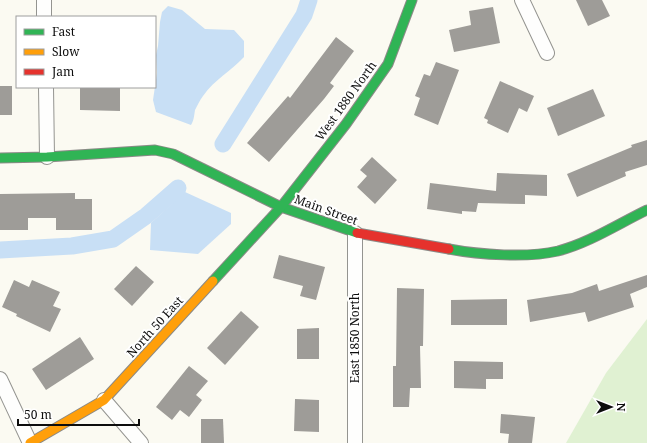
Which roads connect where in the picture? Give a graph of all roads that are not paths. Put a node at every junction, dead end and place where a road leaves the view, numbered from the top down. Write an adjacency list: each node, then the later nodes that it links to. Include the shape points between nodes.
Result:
1 (44, 0): 4 (street)
2 (412, 0): 9 (street, West 1880 North, via 388,64 346,124)
3 (522, 0): 5 (street)
4 (44, 16)
5 (547, 53)
6 (46, 88): 7 (street)
7 (47, 157): 8 (street, Main Street); 9 (street, Main Street, via 156,150 174,154)
8 (0, 158)
9 (281, 206): 11 (street, Main Street); 13 (street, North 50 East)
10 (647, 210): 11 (street, Main Street, via 582,243 558,251 532,255 469,253)
11 (355, 234): 16 (street, East 1850 North)
12 (0, 378): 14 (street)
13 (104, 400): 14 (street, North 50 East); 15 (street)
14 (30, 443)
15 (142, 443)
16 (355, 443)

